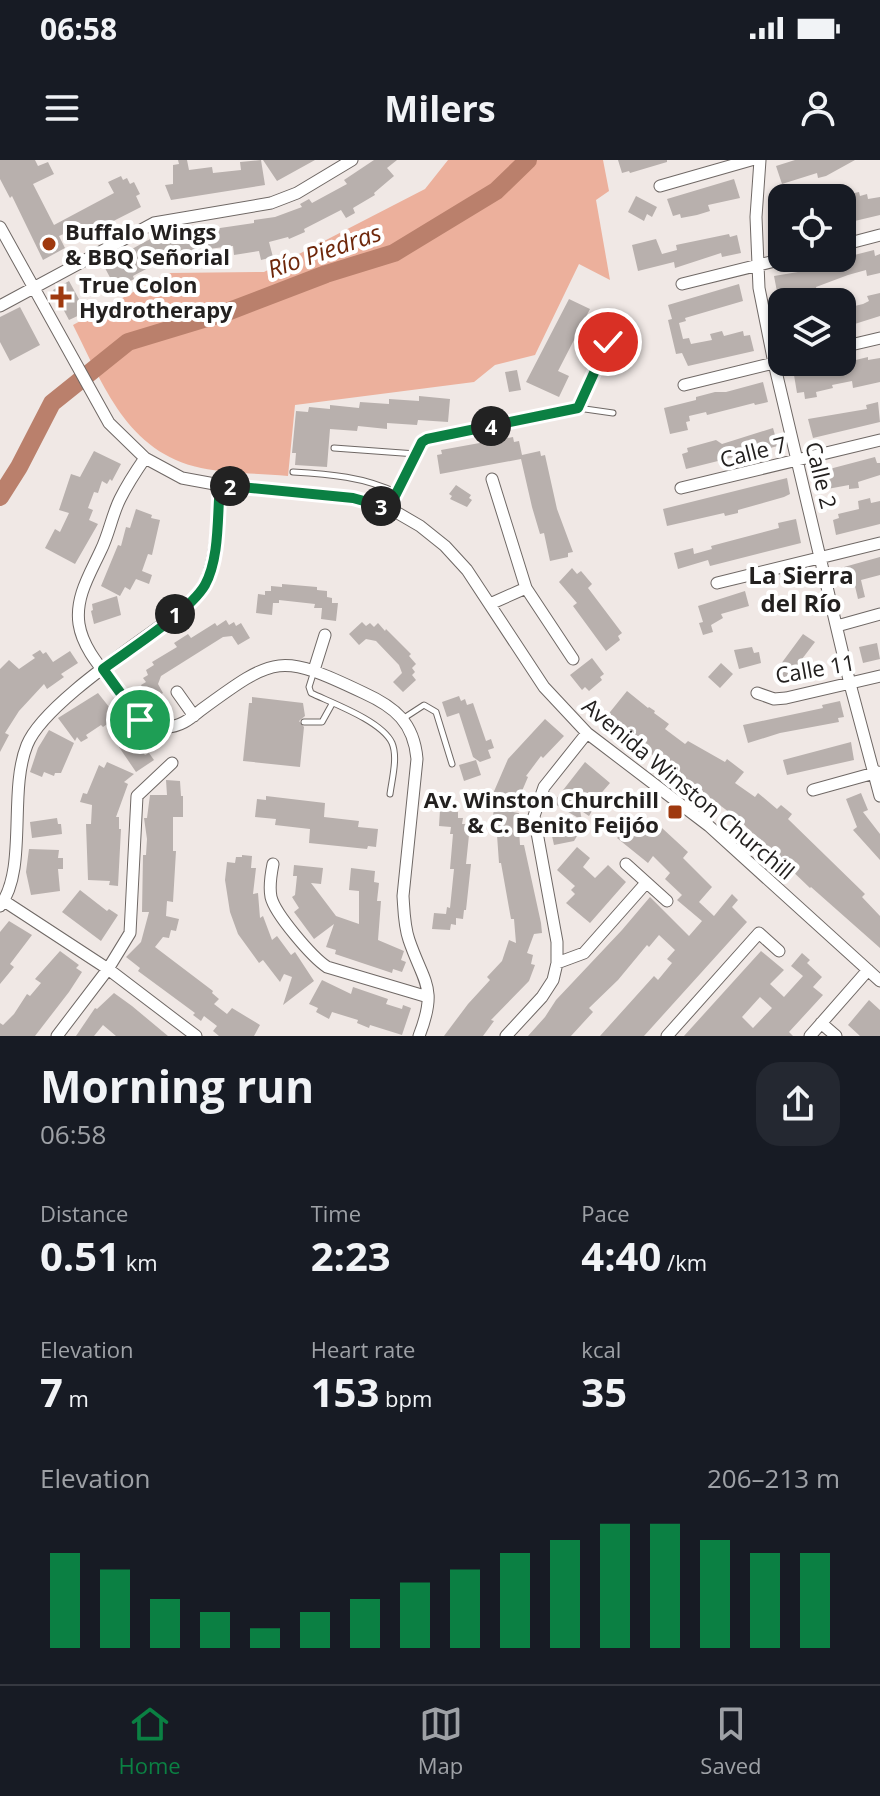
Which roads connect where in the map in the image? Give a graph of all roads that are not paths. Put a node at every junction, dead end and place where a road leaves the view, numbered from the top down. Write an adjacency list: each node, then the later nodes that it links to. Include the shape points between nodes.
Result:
1 (352, 160): 11 (street, via 271,203 154,223)
2 (751, 160): 4 (street)
3 (760, 160): 9 (street, Calle 2)
4 (660, 186)
5 (0, 227): 11 (street, Avenida Winston Churchill)
6 (880, 235): 7 (street)
7 (856, 241)
8 (768, 262): 9 (street)
9 (757, 265): 10 (street); 13 (street, Calle 2)
10 (682, 284)
11 (33, 286): 12 (street); 25 (street, Avenida Winston Churchill, via 109,423)
12 (0, 306)
13 (768, 323)
14 (880, 338): 16 (street)
15 (608, 342): 20 (lane)
16 (856, 344)
17 (768, 364): 19 (street)
18 (781, 376): 26 (street, Calle 2)
19 (684, 385)
20 (578, 408): 21 (lane); 24 (lane, via 427,439)
21 (613, 413)
22 (880, 440): 26 (street, Calle 7)
23 (334, 448): 24 (lane)
24 (416, 454): 31 (lane)
25 (145, 458): 29 (street, Avenida Winston Churchill, via 182,478); 42 (street, via 119,501 80,597 79,628)
26 (798, 460): 30 (street, Calle 7); 34 (street, Calle 2)
27 (293, 472): 31 (lane, via 357,479)
28 (492, 479): 36 (street)
29 (220, 485): 32 (street, Avenida Winston Churchill, via 353,498); 42 (street, via 213,558 204,585 182,609)
30 (681, 488)
31 (397, 493): 32 (lane)
32 (389, 508): 37 (street, Avenida Winston Churchill, via 445,546)
33 (880, 543): 34 (street)
34 (822, 557): 35 (street); 39 (street, Calle 2)
35 (717, 583)
36 (526, 588): 37 (street); 41 (street)
37 (490, 604): 52 (street, Avenida Winston Churchill, via 544,687)
38 (880, 614): 39 (street)
39 (837, 626): 45 (street, Calle 2)
40 (325, 635): 43 (street)
41 (573, 659)
42 (103, 669): 49 (street, via 140,720 170,727); 63 (street, via 45,717 27,744 17,784 14,870)
43 (314, 670): 48 (lane, via 311,693); 49 (street, via 285,665 254,672); 50 (street, via 384,702)
44 (880, 676): 45 (street, Calle 11)
45 (850, 684): 47 (street, Calle 11, via 786,698); 55 (street, Calle 2)
46 (177, 692): 49 (street)
47 (757, 693)
48 (332, 704): 51 (lane, via 322,722); 57 (lane, via 378,726 392,743)
49 (194, 716)
50 (403, 718): 54 (lane, via 424,705 432,707); 69 (street, via 417,759 404,914)
51 (304, 722)
52 (587, 733): 65 (street, via 544,787 534,816); 67 (street, Avenida Winston Churchill, via 709,826)
53 (172, 763): 66 (street, via 137,796 130,933)
54 (452, 764)
55 (877, 772): 56 (street); 58 (street, Calle 2)
56 (813, 790)
57 (390, 794)
58 (880, 796)
59 (273, 864): 69 (street, via 275,906 317,960)
60 (626, 864): 61 (street)
61 (646, 883): 62 (street); 65 (street, via 584,953)
62 (667, 901)
63 (2, 903): 66 (street)
64 (779, 951): 75 (street, via 759,933)
65 (557, 963): 74 (street, via 542,997)
66 (108, 969): 71 (street); 72 (street)
67 (868, 970): 68 (street, Avenida Winston Churchill); 70 (street)
68 (880, 981)
69 (428, 997): 73 (street)
70 (821, 1023): 76 (street); 77 (street)
71 (57, 1036)
72 (196, 1036)
73 (419, 1036)
74 (506, 1036)
75 (667, 1036)
76 (810, 1036)
77 (836, 1036)

